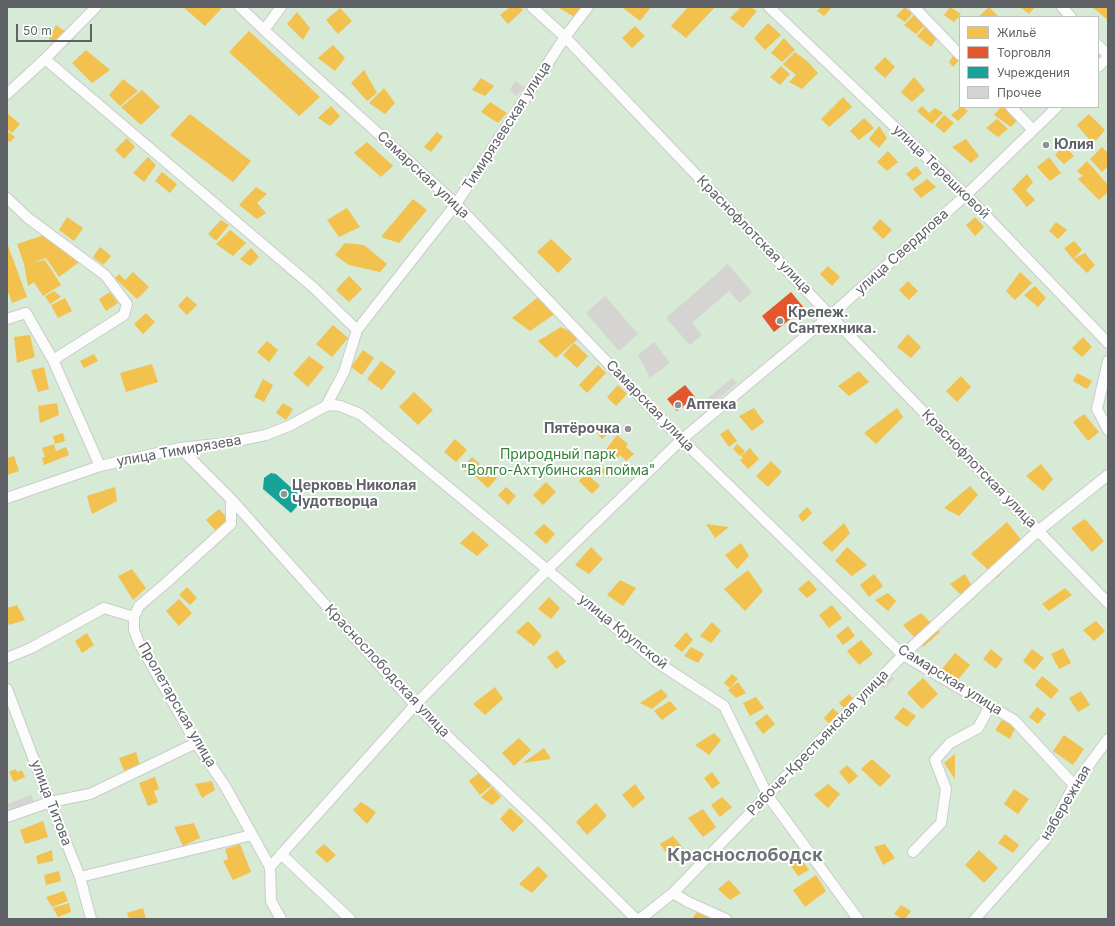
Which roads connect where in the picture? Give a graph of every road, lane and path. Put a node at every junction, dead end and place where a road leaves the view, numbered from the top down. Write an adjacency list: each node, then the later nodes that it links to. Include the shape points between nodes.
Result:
1 (96, 7): 15 (street)
2 (240, 7): 10 (street, Самарская улица)
3 (281, 7): 10 (street)
4 (532, 7): 11 (street, Краснофлотская улица)
5 (588, 7): 11 (street, Тимирязевская улица)
6 (769, 7): 21 (street, улица Терешковой)
7 (914, 7): 13 (street)
8 (1062, 7): 9 (street)
9 (1070, 16)
10 (264, 30): 23 (street, Самарская улица)
11 (565, 37): 23 (street, Тимирязевская улица); 24 (street, Краснофлотская улица)
12 (1099, 46): 14 (street)
13 (959, 53)
14 (1108, 56): 16 (street)
15 (45, 59): 17 (street); 26 (street, via 314,288)
16 (1099, 66)
17 (7, 94)
18 (1012, 108): 20 (street)
19 (1056, 108): 20 (street, улица Свердлова)
20 (1033, 130): 21 (street, улица Свердлова)
21 (966, 195): 24 (street, улица Свердлова); 27 (street, улица Терешковой)
22 (7, 198): 28 (street, via 28,218 105,275 127,304 124,315)
23 (456, 204): 26 (street, Тимирязевская улица); 32 (street, Самарская улица)
24 (831, 315): 32 (street, улица Свердлова); 38 (street, Краснофлотская улица)
25 (7, 319): 28 (street, via 26,313)
26 (357, 330): 30 (street, Тимирязевская улица, via 344,372)
27 (1108, 343)
28 (52, 360): 34 (street)
29 (1108, 361): 31 (street, via 1097,409)
30 (326, 406): 33 (street, улица Тимирязева, via 266,435); 39 (street, улица Крупской, via 340,406 360,414)
31 (1108, 430)
32 (681, 440): 39 (street, улица Свердлова); 42 (street, Самарская улица)
33 (180, 448): 34 (street, улица Тимирязева); 37 (street, Краснослободская улица)
34 (100, 466): 36 (street, улица Тимирязева)
35 (1108, 475): 38 (street, Рабоче-Крестьянская улица)
36 (7, 498)
37 (231, 499): 41 (street, via 231,524 139,606); 45 (street, Краснослободская улица)
38 (1038, 531): 40 (street, Краснофлотская улица); 42 (street, Рабоче-Крестьянская улица)
39 (547, 570): 45 (street, улица Свердлова); 50 (street, улица Крупской, via 655,661 724,706)
40 (1108, 603)
41 (134, 617): 43 (street, via 104,608 31,648); 48 (street, Пролетарская улица, via 134,630 139,643)
42 (904, 655): 46 (street, Самарская улица); 50 (street, Рабоче-Крестьянская улица)
43 (7, 658)
44 (7, 689): 51 (street, улица Титова)
45 (415, 704): 55 (street, улица Свердлова); 62 (street, Краснослободская улица)
46 (990, 706): 49 (street, Самарская улица, via 1014,720); 54 (street, via 978,728 950,743 935,760 946,789 941,823)
47 (1108, 739): 49 (street, набережная)
48 (196, 743): 51 (street, via 90,794); 53 (street, Пролетарская улица, via 225,786)
49 (1074, 785): 66 (street, набережная, via 1045,840)
50 (768, 796): 58 (street, Рабоче-Крестьянская улица); 65 (street, улица Крупской)
51 (50, 802): 52 (street); 57 (street, улица Титова)
52 (7, 817)
53 (252, 835): 56 (street, Пролетарская улица); 57 (street)
54 (912, 852)
55 (281, 854): 56 (street, улица Свердлова); 61 (street)
56 (270, 867): 60 (street, via 271,901)
57 (80, 877): 59 (street, улица Титова)
58 (673, 893): 63 (street, Рабоче-Крестьянская улица); 64 (street)
59 (91, 919)
60 (281, 919)
61 (350, 919)
62 (636, 919)
63 (640, 919)
64 (726, 919)
65 (858, 919)
66 (974, 919)

